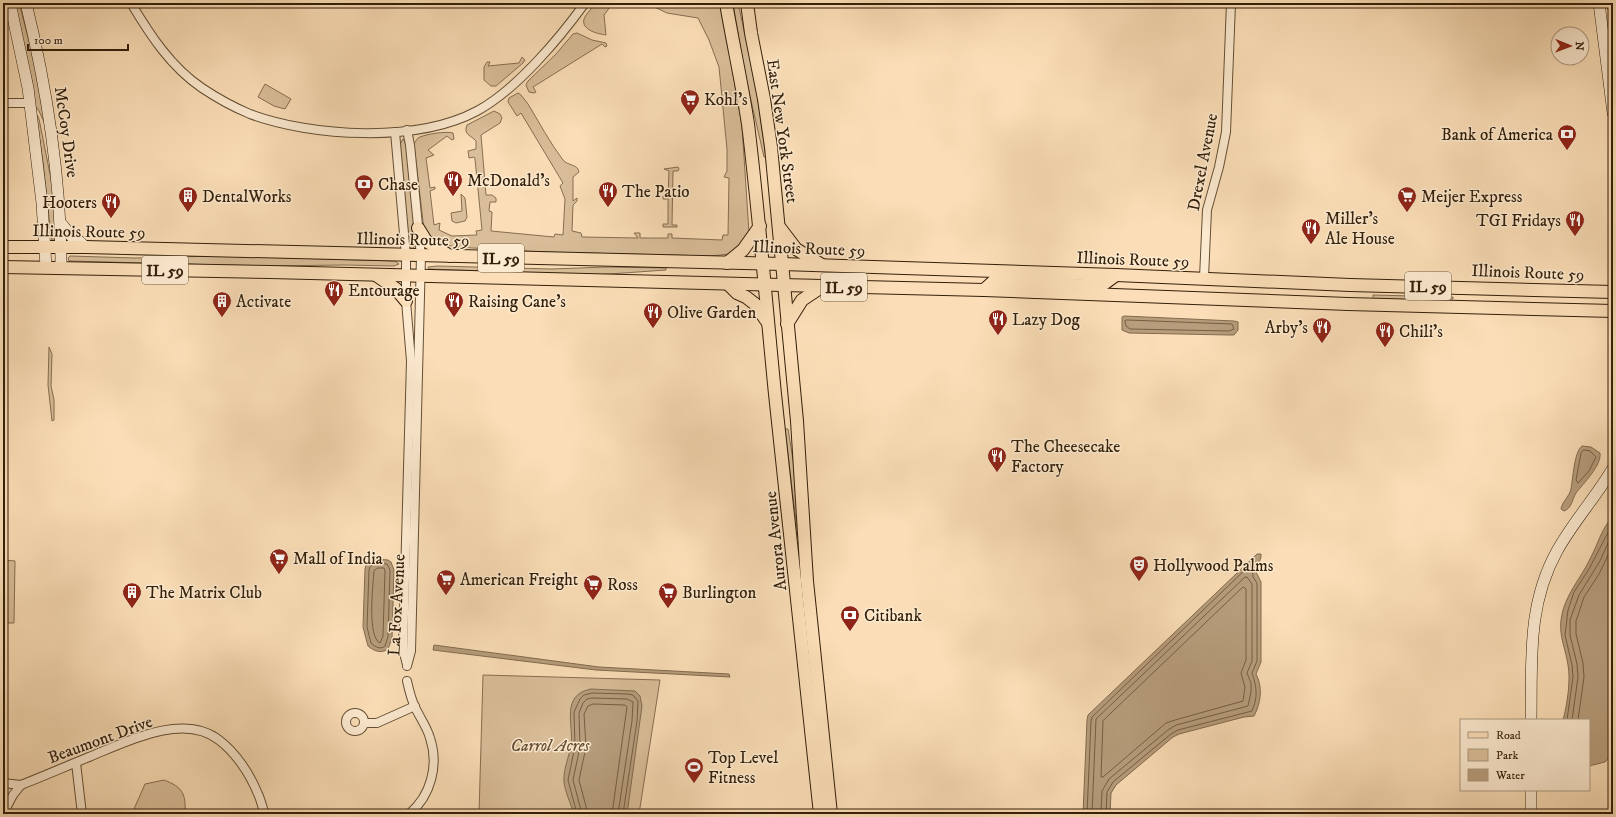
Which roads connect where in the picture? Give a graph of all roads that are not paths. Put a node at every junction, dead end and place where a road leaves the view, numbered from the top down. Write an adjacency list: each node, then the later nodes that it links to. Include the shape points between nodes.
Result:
1 (10, 3): 11 (street, McCoy Drive)
2 (26, 3): 16 (street, McCoy Drive, via 52,137)
3 (131, 3): 15 (street, via 152,37 176,65 201,88 225,102 262,118 303,127 347,132)
4 (585, 3): 14 (street, via 573,21 540,58 497,98 455,121)
5 (726, 3): 17 (main road, East New York Street, via 746,111)
6 (747, 3): 18 (main road, East New York Street, via 768,121)
7 (1231, 3): 39 (street, Drexel Avenue, via 1226,132 1208,210)
8 (1599, 3): 13 (street)
9 (1612, 3): 10 (street)
10 (1613, 7)
11 (29, 103): 12 (street); 16 (street, via 40,117); 21 (street, McCoy Drive)
12 (3, 104)
13 (1613, 112)
14 (407, 130): 15 (street); 19 (street, La Fox Avenue)
15 (395, 132): 24 (street, La Fox Avenue)
16 (60, 217): 22 (street, McCoy Drive); 23 (street, via 72,237)
17 (760, 226): 27 (main road, via 743,250); 28 (main road, East New York Street)
18 (779, 226): 29 (main road, East New York Street); 30 (main road, via 796,249)
19 (418, 228): 25 (street, La Fox Avenue); 26 (main road, via 426,241)
20 (3, 247): 21 (main road, Illinois Route 59 / IL 59)
21 (45, 247): 22 (main road, Illinois Route 59 / IL 59); 32 (street, McCoy Drive)
22 (61, 247): 23 (main road, Illinois Route 59 / IL 59); 33 (street, McCoy Drive)
23 (85, 247): 24 (main road, Illinois Route 59 / IL 59)
24 (406, 256): 25 (main road, Illinois Route 59 / IL 59); 37 (street, La Fox Avenue)
25 (421, 256): 26 (main road, Illinois Route 59 / IL 59); 38 (street, La Fox Avenue)
26 (451, 257): 27 (main road, Illinois Route 59 / IL 59)
27 (727, 263): 28 (main road, Illinois Route 59 / IL 59)
28 (764, 264): 29 (main road, Illinois Route 59 / IL 59); 41 (main road, Aurora Avenue)
29 (782, 264): 30 (main road, Illinois Route 59 / IL 59); 42 (main road, Aurora Avenue)
30 (823, 266): 34 (main road, Illinois Route 59 / IL 59)
31 (3, 267): 32 (main road, IL 59)
32 (46, 267): 33 (main road, IL 59)
33 (61, 267): 35 (main road, IL 59)
34 (1041, 273): 36 (main road, Illinois Route 59 / IL 59); 44 (main road, IL 59, via 1035,281 995,280)
35 (376, 275): 37 (main road, IL 59); 47 (main road, via 396,289)
36 (1116, 275): 39 (main road, Illinois Route 59 / IL 59); 45 (main road, IL 59, via 1101,286 1044,284)
37 (406, 276): 38 (main road, IL 59); 47 (street, La Fox Avenue)
38 (420, 276): 40 (main road, IL 59); 47 (street, La Fox Avenue, via 411,651 407,666 403,649 411,361)
39 (1204, 278): 46 (main road, Illinois Route 59 / IL 59, via 1350,285)
40 (728, 284): 41 (main road, IL 59); 49 (main road, via 755,304)
41 (765, 285): 42 (main road, IL 59); 49 (main road, Aurora Avenue)
42 (784, 285): 43 (main road, IL 59); 50 (main road, Aurora Avenue)
43 (822, 286): 44 (main road, IL 59); 50 (main road, via 802,300)
44 (984, 290): 45 (main road, IL 59)
45 (1034, 292): 48 (main road, IL 59)
46 (1613, 292)
47 (406, 300)
48 (1613, 311)
49 (769, 324): 64 (main road, Aurora Avenue)
50 (787, 324): 65 (main road, Aurora Avenue, via 797,421 807,581)
51 (1613, 468): 54 (street, via 1563,541 1543,582 1532,634)
52 (407, 681): 53 (street)
53 (415, 706): 55 (street, via 377,723); 63 (street, via 430,737 434,766 426,793)
54 (1531, 719)
55 (365, 723)
56 (76, 763): 58 (street, Beaumont Drive); 61 (street); 62 (street, Beaumont Drive, via 148,734 178,728 198,729 218,739 230,749 249,775)
57 (3, 783): 58 (street, Beaumont Drive)
58 (21, 785): 60 (street)
59 (1531, 791): 66 (street)
60 (3, 814)
61 (82, 814)
62 (265, 814)
63 (409, 814)
64 (820, 814)
65 (831, 814)
66 (1531, 814)

